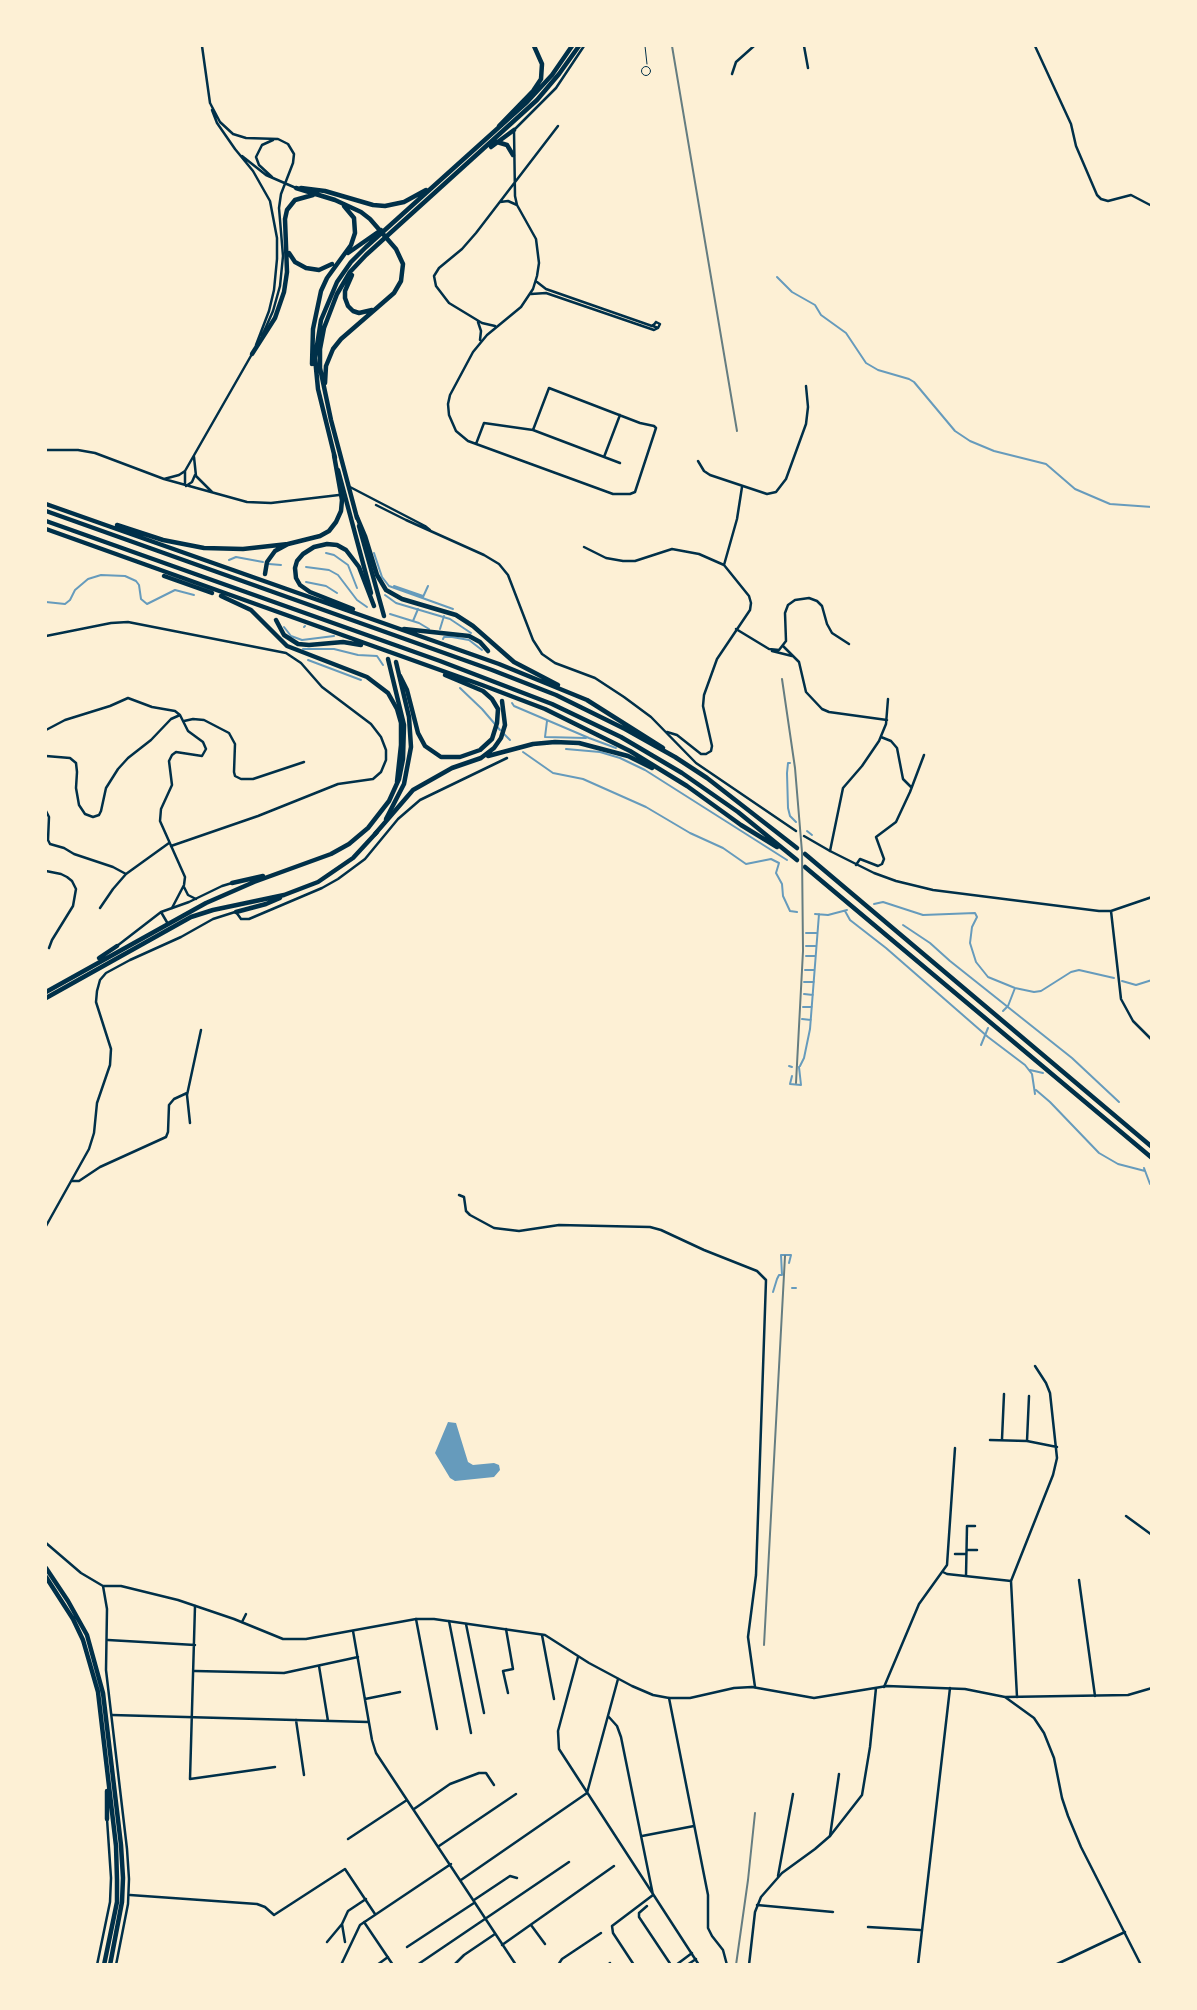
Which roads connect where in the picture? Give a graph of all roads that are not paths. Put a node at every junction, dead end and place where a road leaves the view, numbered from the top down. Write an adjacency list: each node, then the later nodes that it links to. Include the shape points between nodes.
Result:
1 (202, 46): 12 (street)
2 (534, 46): 15 (highway, via 542,64 541,79)
3 (572, 46): 15 (highway, via 541,88)
4 (582, 46): 14 (street, via 556,88); 23 (highway, via 532,105)
5 (645, 46): 9 (lane)
6 (754, 46): 11 (street, via 736,62)
7 (804, 46): 10 (street)
8 (1035, 46): 29 (street, via 1097,195 1108,201 1131,195)
9 (647, 67)
10 (808, 68)
11 (732, 74)
12 (209, 103): 16 (street, via 233,134); 18 (street)
13 (558, 126): 22 (street)
14 (514, 130): 17 (highway); 19 (street)
15 (492, 135): 20 (highway)
16 (281, 140): 21 (street, via 264,143 256,158); 45 (street, via 290,145 294,156 279,204 282,276 273,311)
17 (496, 142): 19 (highway, via 507,145); 23 (highway)
18 (235, 149): 21 (street); 45 (street, via 270,201 277,238 274,290)
19 (513, 155): 22 (street)
20 (454, 168): 24 (highway, via 412,199 390,206); 30 (highway)
21 (278, 181): 24 (street)
22 (516, 181): 27 (street); 28 (street)
23 (441, 187): 35 (highway)
24 (296, 188): 25 (highway)
25 (315, 195): 26 (highway); 33 (highway, via 289,205 285,219)
26 (335, 200): 31 (highway); 32 (highway, via 351,212)
27 (500, 202): 28 (street); 41 (street, via 433,278 447,301)
28 (517, 205): 37 (street, via 536,239)
29 (1152, 206)
30 (399, 217): 34 (highway); 47 (highway, via 353,260 328,300 316,348)
31 (372, 221): 32 (highway, via 364,218); 40 (highway, via 402,263 401,281)
32 (356, 224): 34 (highway)
33 (288, 248): 36 (highway, via 294,260 306,268); 45 (highway, via 279,308)
34 (348, 251): 36 (highway)
35 (360, 260): 40 (highway, via 346,288 346,303 359,313); 48 (highway, via 337,294 324,328 320,363)
36 (333, 266): 47 (highway, via 321,291 313,329 312,366)
37 (536, 281): 38 (street); 39 (street)
38 (531, 294): 39 (street); 43 (street)
39 (554, 294): 42 (street)
40 (379, 307): 48 (highway, via 333,349 325,369)
41 (478, 321): 43 (street); 44 (street)
42 (635, 322): 42 (street, via 655,330 659,328 653,325)
43 (498, 326): 44 (street)
44 (479, 343): 51 (street, via 450,395 448,408 456,431)
45 (252, 354): 54 (street)
46 (806, 386): 63 (street, via 806,421 783,484 772,494)
47 (318, 389): 53 (highway)
48 (325, 398): 62 (highway)
49 (620, 415): 50 (street, via 549,388); 51 (street, via 656,427 636,489 630,494 601,491); 55 (street)
50 (533, 430): 51 (street, via 484,423); 55 (street)
51 (476, 444)
52 (46, 450): 60 (street, via 93,452)
53 (334, 454): 74 (highway, via 342,497 338,519 329,531); 79 (highway)
54 (194, 457): 58 (street); 59 (street)
55 (604, 457): 57 (street)
56 (698, 461): 63 (street, via 706,473)
57 (620, 463)
58 (185, 471): 60 (street); 61 (street)
59 (195, 474): 61 (street); 64 (street)
60 (164, 479): 61 (street)
61 (186, 486): 64 (street)
62 (348, 486): 69 (highway); 73 (street)
63 (742, 487): 76 (street)
64 (213, 494): 65 (street, via 259,504)
65 (339, 495)
66 (46, 504): 71 (highway)
67 (376, 505): 73 (street)
68 (46, 511): 108 (highway, via 501,673 600,716)
69 (356, 517): 82 (highway); 97 (highway, via 386,590 456,615 514,662)
70 (46, 521): 112 (highway, via 504,684 587,720 720,799 795,858)
71 (97, 521): 74 (highway, via 204,548); 81 (highway)
72 (46, 529): 77 (highway)
73 (433, 533): 104 (street, via 504,568 541,654 595,678)
74 (288, 544): 78 (highway, via 270,556)
75 (584, 547): 76 (street, via 618,561 635,561 674,549)
76 (724, 565): 85 (street, via 751,601)
77 (148, 567): 89 (highway); 113 (highway, via 237,602 287,646 376,683 394,704 401,723)
78 (265, 571)
79 (374, 606): 80 (highway); 81 (highway, via 359,567 343,548 323,544 303,554 295,568 302,587)
80 (376, 613)
81 (362, 615): 84 (highway)
82 (384, 616)
83 (276, 620): 89 (highway, via 286,637 300,644 343,642)
84 (399, 629): 91 (highway, via 469,636); 97 (highway)
85 (736, 629): 90 (street); 104 (street, via 717,659 703,699 710,751 701,754)
86 (46, 636): 119 (street, via 128,622 286,653 381,737 386,760 373,779 338,784)
87 (849, 643): 88 (street, via 831,631 821,604 804,598 792,601 786,609)
88 (783, 646): 90 (street); 92 (street)
89 (375, 648): 95 (highway)
90 (769, 649): 92 (street)
91 (488, 652)
92 (793, 656): 101 (street, via 800,664 807,693 823,710)
93 (388, 659): 113 (highway, via 404,726)
94 (396, 662): 96 (highway)
95 (436, 669): 96 (highway, via 486,693 496,706 494,735 484,748 449,758 425,746); 112 (highway, via 545,709)
96 (400, 676): 117 (highway, via 410,724 410,761 398,798)
97 (574, 694): 108 (highway)
98 (888, 699): 101 (street)
99 (502, 701): 109 (highway, via 505,721 501,738)
100 (180, 715): 102 (street); 103 (street, via 128,698); 107 (street, via 118,769 96,817 85,814 79,805 76,763 70,758)
101 (887, 720): 105 (street)
102 (184, 721): 111 (street, via 204,720 229,733 235,744 235,776 241,779); 119 (street, via 206,750 200,756 176,752 170,758 172,786 159,817)
103 (46, 730)
104 (667, 732): 116 (street, via 696,763)
105 (881, 737): 114 (street, via 897,748 903,780); 121 (street, via 843,786)
106 (924, 755): 114 (street)
107 (46, 756)
108 (675, 757): 120 (highway)
109 (481, 758): 112 (highway, via 533,744 579,743 628,756); 117 (highway, via 413,790)
110 (507, 758): 137 (street, via 412,806 365,859 338,879 249,919 241,919)
111 (304, 762)
112 (670, 775)
113 (397, 782): 127 (highway, via 381,814 359,837 331,854)
114 (912, 788): 123 (street, via 895,824 876,836 883,864 860,859)
115 (46, 811): 126 (street, via 50,844)
116 (796, 831)
117 (375, 834): 130 (highway, via 331,875)
118 (804, 836): 121 (street)
119 (170, 844): 126 (street); 129 (street, via 184,872)
120 (797, 848)
121 (830, 851): 123 (street)
122 (805, 854): 148 (highway)
123 (856, 865): 135 (street, via 940,891)
124 (805, 867): 149 (highway)
125 (46, 871): 140 (street, via 67,877 76,889 73,906)
126 (126, 874): 133 (street)
127 (274, 874): 128 (highway); 141 (highway, via 206,903)
128 (232, 883): 132 (street)
129 (184, 885): 132 (street, via 186,893); 134 (street)
130 (284, 895): 137 (highway); 143 (highway, via 191,917)
131 (1152, 897): 135 (street)
132 (196, 899): 134 (street)
133 (100, 908)
134 (172, 908): 136 (street)
135 (1111, 911): 145 (street, via 1122,1002)
136 (161, 912): 138 (street); 139 (street)
137 (236, 912): 138 (street)
138 (176, 937): 150 (street, via 108,972 98,986 96,999 111,1060 97,1101 92,1142)
139 (117, 946): 141 (highway)
140 (49, 948)
141 (75, 975): 142 (highway)
142 (46, 992)
143 (46, 998)
144 (201, 1030): 146 (street)
145 (1152, 1040)
146 (187, 1093): 147 (street); 150 (street, via 169,1105 167,1136)
147 (190, 1123)
148 (1152, 1147)
149 (1152, 1158)
150 (72, 1181): 152 (street)
151 (459, 1195): 191 (street, via 470,1215 494,1228 650,1227 758,1271 766,1280 756,1575 748,1637)
152 (46, 1226)
153 (1035, 1366): 159 (street, via 1048,1389)
154 (1004, 1394): 157 (street)
155 (1030, 1396): 158 (street)
156 (990, 1440): 157 (street)
157 (1002, 1440): 158 (street)
158 (1027, 1441): 159 (street)
159 (1057, 1447): 173 (street, via 1053,1475)
160 (955, 1448): 169 (street, via 948,1557)
161 (1126, 1516): 163 (street)
162 (975, 1526): 166 (street, via 967,1526)
163 (1152, 1535)
164 (46, 1543): 174 (street)
165 (977, 1550): 166 (street)
166 (967, 1552): 167 (street); 170 (street)
167 (955, 1554)
168 (46, 1568): 262 (highway, via 87,1635 103,1693 123,1878)
169 (943, 1572): 170 (street); 192 (street, via 919,1604)
170 (966, 1576): 173 (street)
171 (46, 1577): 216 (highway, via 73,1619 89,1656)
172 (1079, 1580): 198 (street)
173 (1011, 1581): 200 (street)
174 (103, 1586): 175 (street, via 121,1586); 184 (street)
175 (195, 1606): 179 (street); 185 (street)
176 (246, 1614): 179 (street)
177 (416, 1619): 178 (street); 182 (street); 211 (street)
178 (449, 1621): 180 (street); 212 (street)
179 (242, 1622): 182 (street, via 290,1640)
180 (466, 1623): 181 (street); 204 (street)
181 (506, 1629): 183 (street); 197 (street, via 513,1669 503,1671)
182 (353, 1631): 186 (street)
183 (542, 1634): 187 (street); 203 (street)
184 (108, 1640): 185 (street); 205 (street, via 106,1670)
185 (195, 1645): 189 (street)
186 (358, 1657): 188 (street); 202 (street)
187 (578, 1657): 190 (street); 218 (street, via 557,1740)
188 (319, 1665): 189 (street, via 284,1673); 209 (street)
189 (194, 1671): 207 (street)
190 (618, 1679): 201 (street); 206 (street)
191 (755, 1687): 193 (street, via 814,1698); 201 (street)
192 (884, 1687): 193 (street); 194 (street)
193 (876, 1688): 226 (street, via 864,1790)
194 (950, 1688): 199 (street); 248 (street)
195 (1152, 1688): 198 (street, via 1131,1695)
196 (400, 1692): 202 (street)
197 (508, 1693)
198 (1095, 1696): 200 (street)
199 (1005, 1697): 200 (street); 249 (street, via 1034,1718 1044,1733 1066,1813)
200 (1017, 1697)
201 (669, 1698): 224 (street)
202 (365, 1699): 210 (street)
203 (554, 1699)
204 (484, 1713)
205 (113, 1715): 207 (street); 235 (street)
206 (608, 1716): 218 (street); 225 (street, via 620,1733)
207 (192, 1717): 208 (street); 213 (street, via 190,1779)
208 (296, 1720): 209 (street); 215 (street)
209 (328, 1721): 210 (street)
210 (368, 1722): 221 (street, via 375,1750)
211 (437, 1729)
212 (471, 1733)
213 (275, 1767)
214 (839, 1774): 226 (street)
215 (304, 1775)
216 (108, 1776): 223 (highway); 261 (highway, via 117,1902)
217 (494, 1785): 222 (street, via 486,1773 479,1773 450,1784)
218 (587, 1793): 234 (street); 236 (street)
219 (516, 1794): 228 (street)
220 (793, 1794): 232 (street)
221 (407, 1800): 222 (street); 227 (street)
222 (414, 1809): 228 (street)
223 (107, 1819): 260 (street, via 110,1902)
224 (694, 1826): 225 (street); 275 (street, via 708,1895 708,1928)
225 (642, 1836): 236 (street)
226 (830, 1836): 232 (street)
227 (348, 1839)
228 (439, 1846): 230 (street)
229 (569, 1862): 243 (street)
230 (450, 1864): 234 (street); 242 (street)
231 (614, 1866): 246 (street)
232 (778, 1876): 239 (street)
233 (517, 1878): 238 (street, via 509,1877)
234 (461, 1880): 238 (street)
235 (130, 1895): 237 (street, via 257,1904 274,1915 345,1869); 263 (street)
236 (653, 1895): 257 (street); 271 (street, via 612,1926)
237 (366, 1899): 242 (street); 245 (street, via 348,1911)
238 (474, 1901): 243 (street); 256 (street)
239 (757, 1905): 241 (street); 276 (street)
240 (647, 1906): 272 (street, via 639,1917)
241 (832, 1912)
242 (375, 1914): 244 (street)
243 (486, 1919): 251 (street); 267 (street)
244 (364, 1922): 258 (street); 264 (street)
245 (342, 1924): 252 (street); 253 (street)
246 (531, 1925): 254 (street); 255 (street)
247 (868, 1927): 248 (street)
248 (922, 1930): 277 (street)
249 (1125, 1932): 278 (street); 279 (street)
250 (601, 1933): 270 (street)
251 (495, 1934): 255 (street); 268 (street)
252 (327, 1942)
253 (345, 1942)
254 (545, 1944)
255 (502, 1945): 269 (street)
256 (407, 1947)
257 (692, 1953): 259 (street); 272 (street)
258 (388, 1957): 265 (street); 266 (street)
259 (696, 1959): 273 (street); 274 (street)
260 (97, 1965)
261 (104, 1965)
262 (110, 1965)
263 (116, 1965)
264 (341, 1965)
265 (377, 1965)
266 (393, 1965)
267 (417, 1965)
268 (454, 1965)
269 (516, 1965)
270 (558, 1965)
271 (634, 1965)
272 (673, 1965)
273 (687, 1965)
274 (699, 1965)
275 (727, 1965)
276 (749, 1965)
277 (918, 1965)
278 (1055, 1965)
279 (1141, 1965)

